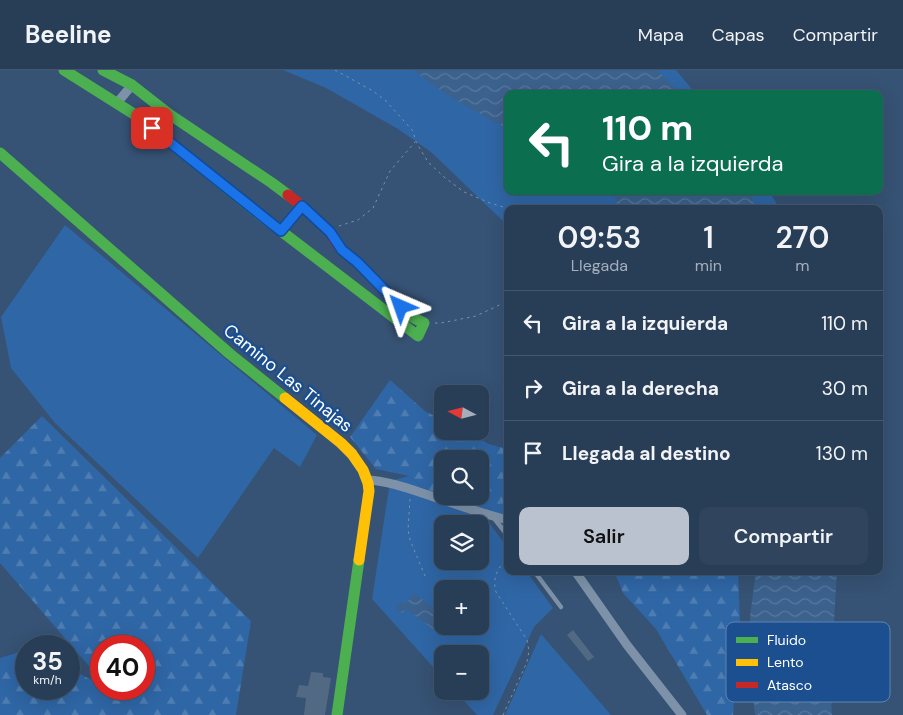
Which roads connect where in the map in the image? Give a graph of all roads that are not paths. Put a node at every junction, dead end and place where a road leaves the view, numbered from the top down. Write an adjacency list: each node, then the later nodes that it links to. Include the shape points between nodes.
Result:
1 (64, 70): 4 (street)
2 (103, 70): 3 (street)
3 (132, 85): 4 (street); 6 (street)
4 (117, 103): 7 (street)
5 (0, 153): 8 (street, Camino Las Tinajas, via 230,354 341,443 356,458)
6 (302, 206): 7 (street); 7 (street, via 330,232 342,250 412,317 424,323 418,336)
7 (281, 231)
8 (368, 480): 9 (street, via 408,488); 15 (street, via 369,492)
9 (492, 516): 10 (street); 11 (lane)
10 (504, 519)
11 (504, 531)
12 (537, 575): 14 (lane)
13 (579, 575): 16 (street, via 627,645)
14 (561, 606)
15 (337, 715)
16 (682, 715)

